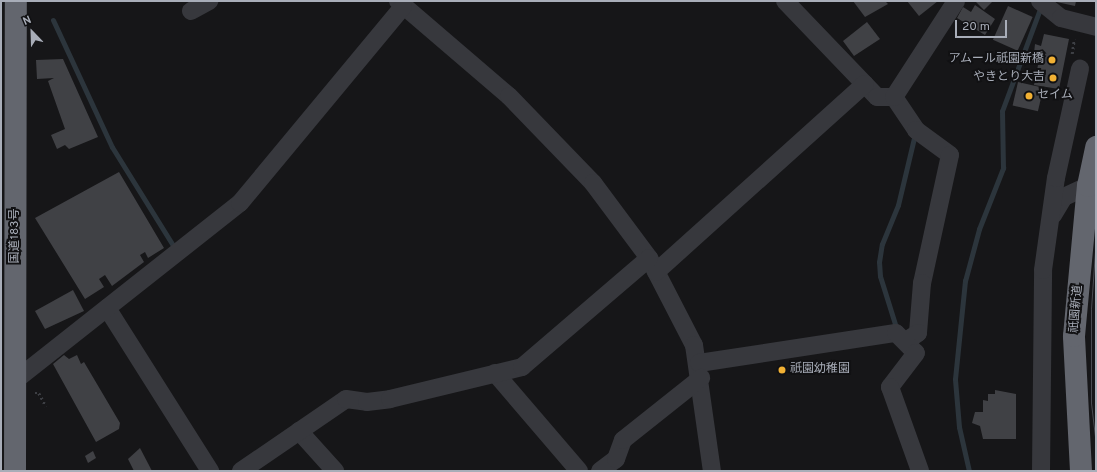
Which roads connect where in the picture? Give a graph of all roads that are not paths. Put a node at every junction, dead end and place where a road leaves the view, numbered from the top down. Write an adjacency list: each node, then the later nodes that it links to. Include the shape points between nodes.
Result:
1 (16, 1): 20 (highway, 国道183号)
2 (209, 1): 7 (street)
3 (785, 1): 10 (street)
4 (956, 1): 11 (street)
5 (1040, 1): 8 (street, via 1061,18)
6 (401, 4): 15 (street, via 509,96 592,183); 16 (street, via 240,203)
7 (191, 11)
8 (1096, 27)
9 (1080, 69): 14 (street)
10 (865, 84): 11 (street, via 877,97); 15 (street)
11 (894, 97): 17 (street, via 916,130 950,155 922,283 918,333)
12 (1096, 147): 13 (highway, 祇園新道)
13 (1088, 186): 14 (street, via 1064,197); 31 (highway, 祇園新道, via 1074,336)
14 (1050, 221): 30 (street, via 1044,270)
15 (652, 265): 18 (street, via 694,345); 19 (street, via 522,367)
16 (107, 308): 20 (street); 23 (street)
17 (906, 341): 18 (street, via 896,333); 29 (street, via 916,353 890,387)
18 (700, 371): 27 (street, via 623,440 616,459); 28 (street)
19 (495, 374): 21 (street, via 390,399 367,402 346,399); 26 (street)
20 (17, 379): 22 (highway, 国道183号)
21 (299, 431): 24 (street); 25 (street)
22 (15, 471)
23 (210, 471)
24 (241, 471)
25 (335, 471)
26 (579, 471)
27 (600, 471)
28 (712, 471)
29 (920, 471)
30 (1041, 471)
31 (1081, 471)

